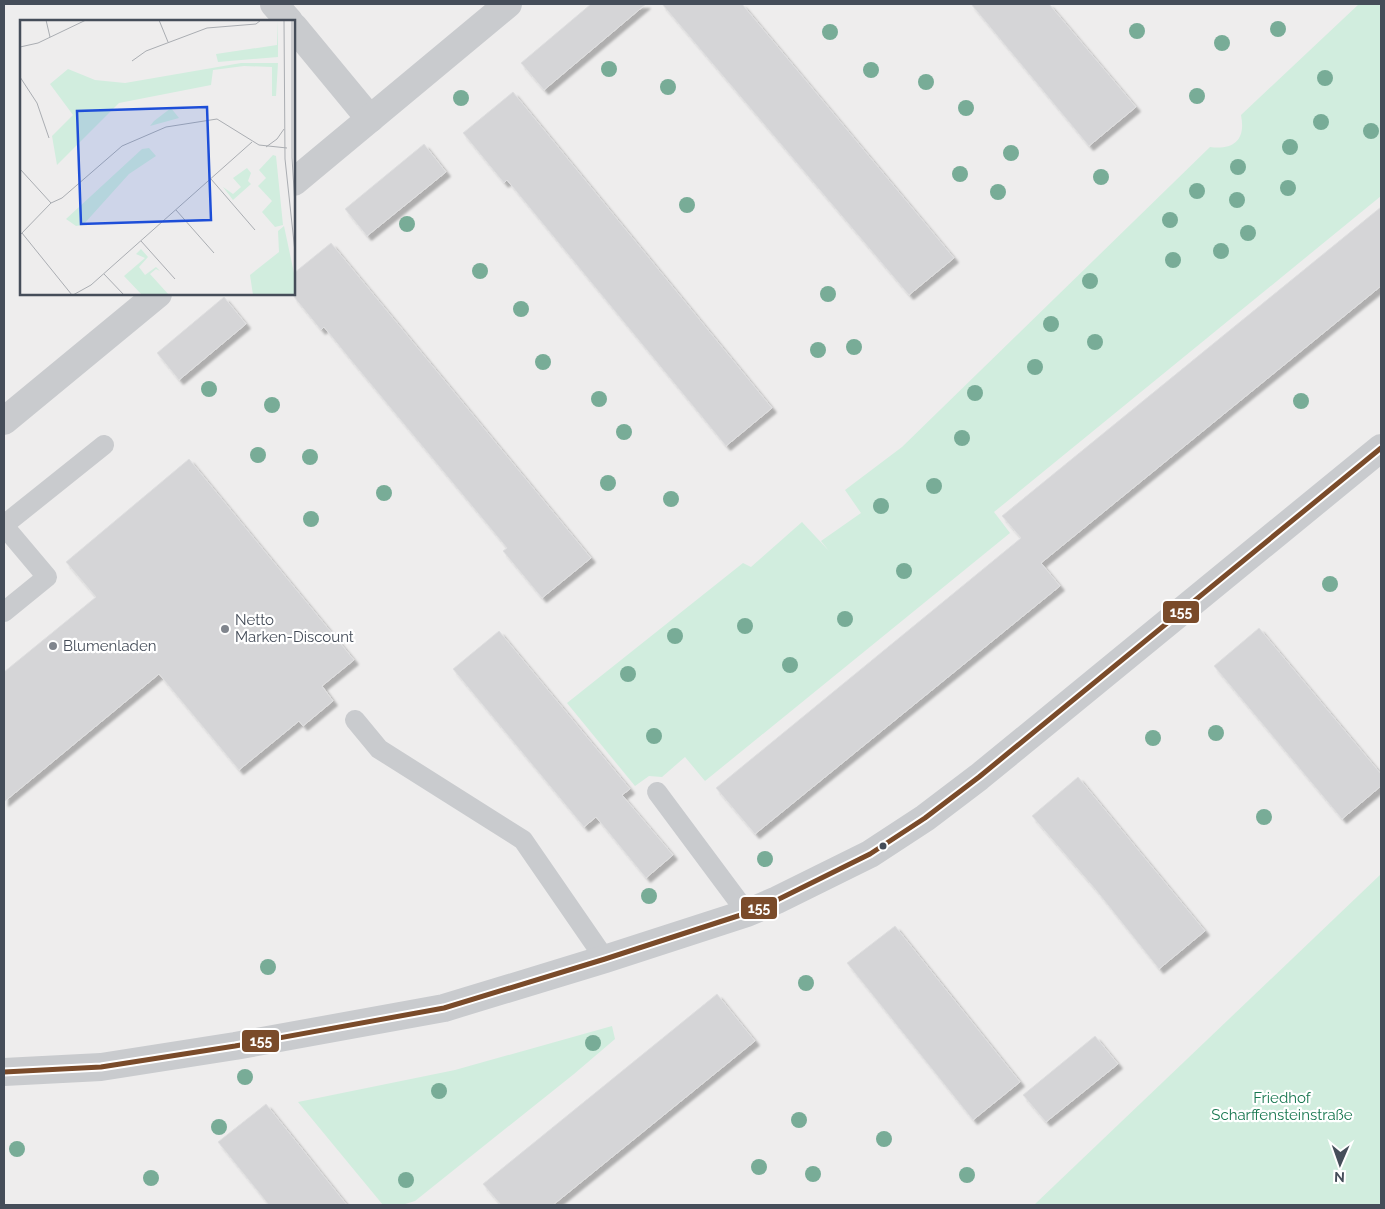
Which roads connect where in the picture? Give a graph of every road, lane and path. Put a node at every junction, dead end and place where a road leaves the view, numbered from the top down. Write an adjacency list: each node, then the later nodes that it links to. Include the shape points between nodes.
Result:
1 (274, 4): 3 (street)
2 (508, 4): 5 (street)
3 (288, 20)
4 (295, 28): 5 (street)
5 (370, 119): 6 (street)
6 (295, 181)
7 (157, 295): 8 (street)
8 (4, 421)
9 (104, 445): 11 (lane)
10 (1381, 448): 15 (street, via 925,818 870,854)
11 (4, 526): 12 (lane, via 47,577)
12 (4, 612)
13 (355, 720): 16 (lane, via 379,749 523,840)
14 (657, 792): 15 (lane)
15 (747, 913): 16 (street)
16 (605, 959): 17 (street, via 444,1008 101,1067)
17 (4, 1072)

